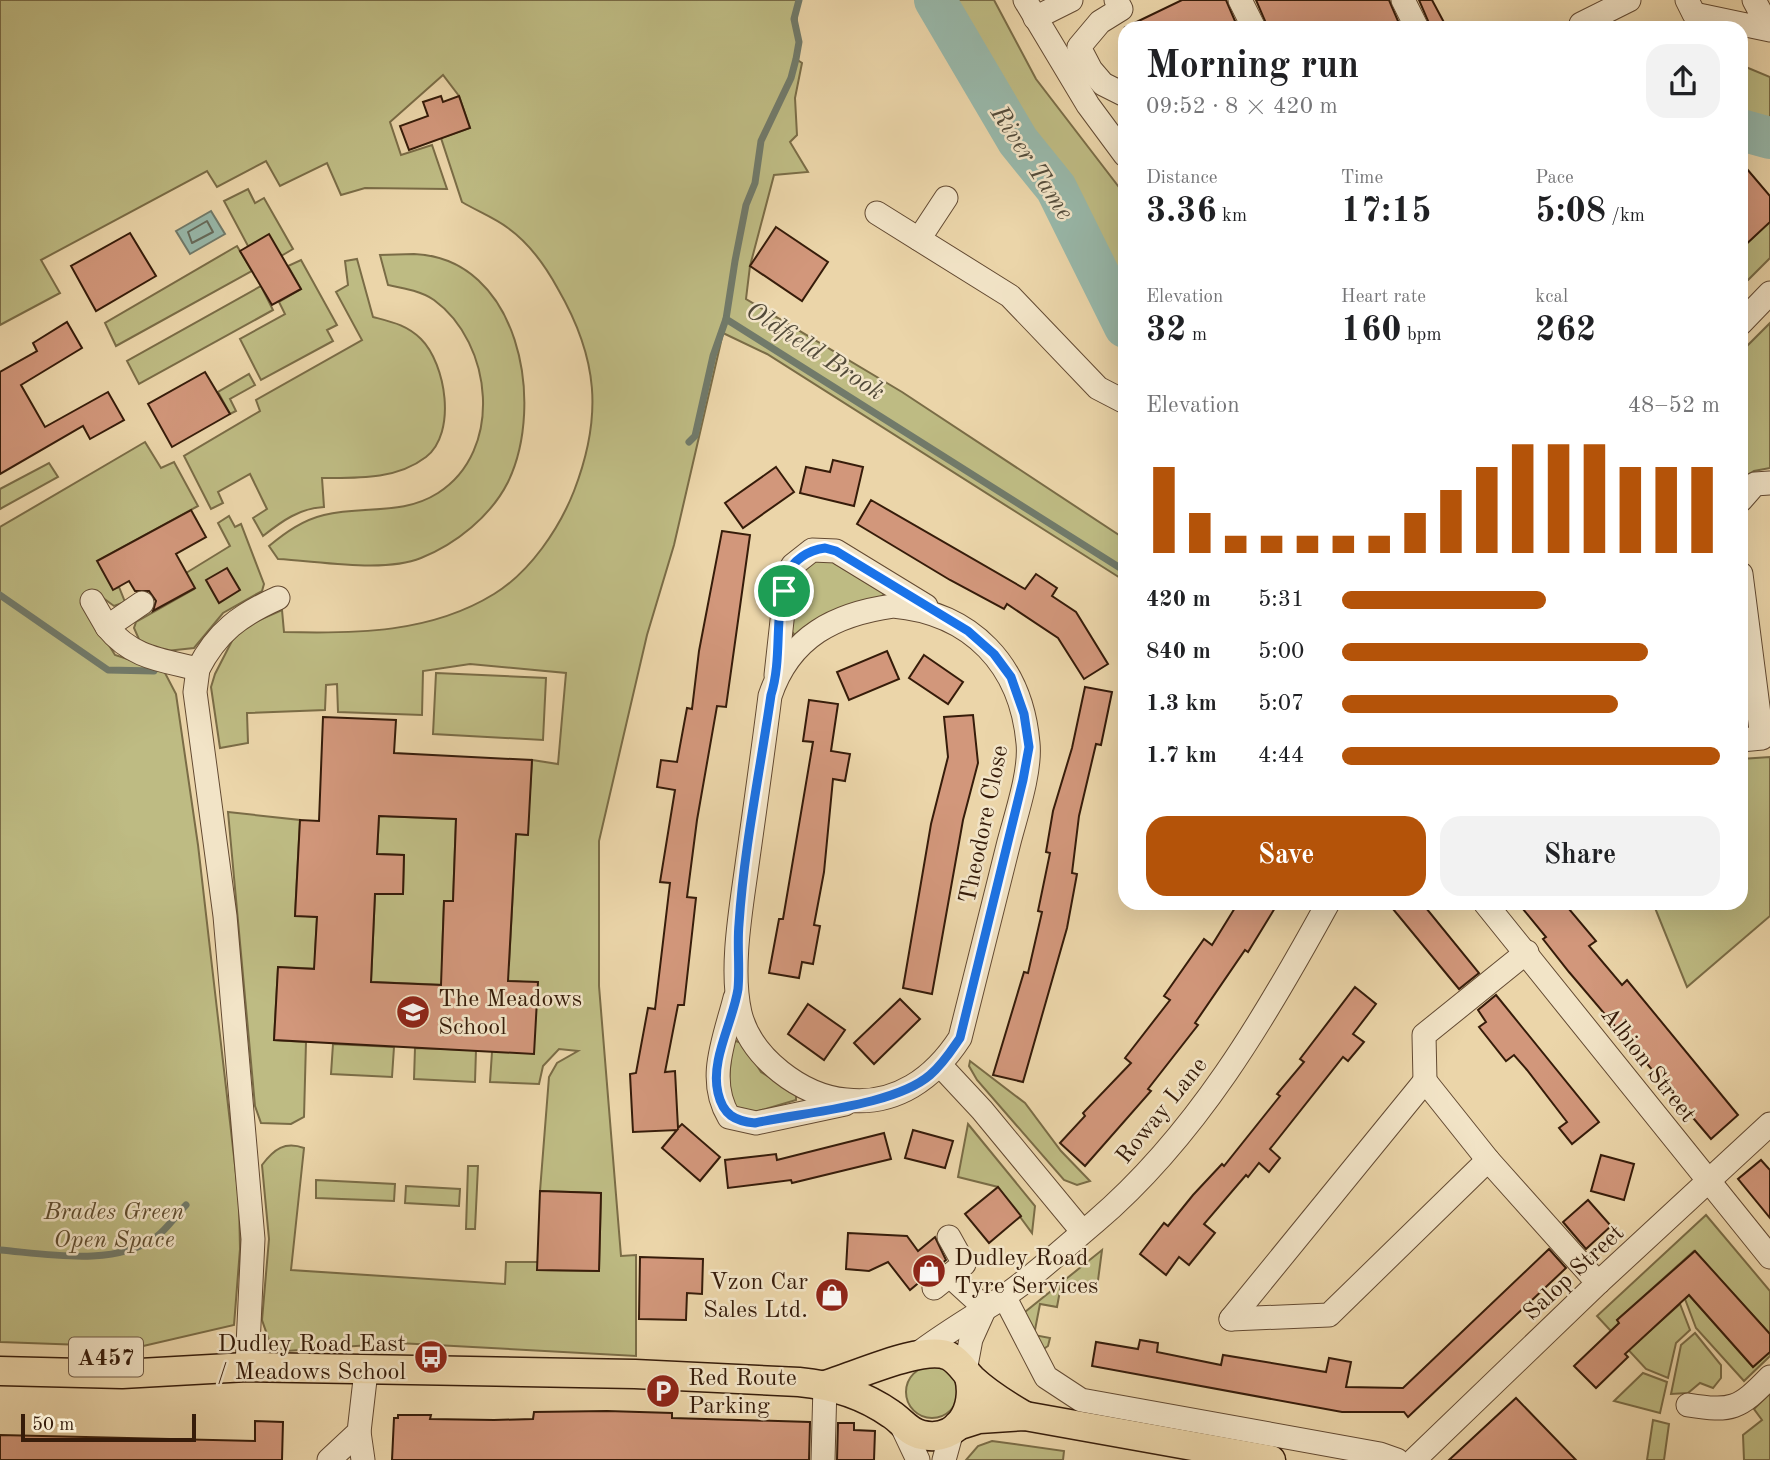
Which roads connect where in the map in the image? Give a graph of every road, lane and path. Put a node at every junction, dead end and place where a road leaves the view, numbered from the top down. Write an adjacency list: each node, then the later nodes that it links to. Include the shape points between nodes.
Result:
1 (1072, 0): 7 (street)
2 (1240, 0): 9 (street)
3 (1403, 0): 10 (street)
4 (1629, 0): 11 (street)
5 (1687, 0): 12 (street, via 1694,14)
6 (1754, 0): 14 (street)
7 (1030, 9): 16 (street)
8 (1122, 11): 15 (street, via 1100,22 1079,47 1103,84)
9 (1250, 21)
10 (1414, 21)
11 (1587, 21)
12 (1727, 21)
13 (1748, 25): 14 (street)
14 (1770, 30)
15 (1118, 92)
16 (1118, 146)
17 (946, 198): 19 (street)
18 (877, 213): 19 (street)
19 (919, 239): 22 (street, via 1010,296 1098,388)
20 (1770, 293): 21 (street)
21 (1748, 309)
22 (1118, 398)
23 (1770, 483): 24 (street, via 1755,484)
24 (1748, 492)
25 (278, 598): 31 (street, via 234,623 212,644)
26 (92, 601): 29 (street)
27 (142, 603): 29 (street)
28 (944, 617): 32 (street, Theodore Close, via 893,606 856,611 825,625 794,651); 32 (street, Theodore Close, via 836,551 812,550 787,575); 38 (street, Theodore Close, via 994,654 1011,677 1029,747 960,1038)
29 (107, 627): 31 (street, via 121,645)
30 (1748, 629): 33 (street, via 1762,738)
31 (198, 669): 51 (street, via 195,692 225,916 253,1239)
32 (776, 680): 37 (street, Theodore Close, via 739,924)
33 (1748, 739)
34 (1324, 910): 44 (street, Roway Lane, via 1251,1035 1195,1115 1128,1191)
35 (1491, 910): 36 (street, Albion Street)
36 (1527, 952): 39 (street, via 1424,1035); 43 (street, Albion Street)
37 (738, 989): 40 (street, Theodore Close, via 740,1015 752,1038 793,1081 835,1099); 40 (street, Theodore Close, via 716,1074 718,1093 729,1117 755,1123)
38 (940, 1065): 40 (street, Theodore Close, via 905,1091); 44 (street)
39 (1425, 1081): 42 (street); 42 (street, via 1231,1319 1329,1315)
40 (867, 1100)
41 (1770, 1124): 43 (street, Salop Street)
42 (1488, 1160): 47 (street)
43 (1708, 1182): 46 (street, Albion Street); 47 (street, Salop Street)
44 (1082, 1231): 48 (street, Roway Lane)
45 (949, 1237): 48 (street, via 964,1264 942,1282)
46 (1770, 1257)
47 (1598, 1283): 70 (street, Salop Street)
48 (995, 1302): 50 (street, Roway Lane); 55 (street, Roway Lane, via 971,1339); 69 (street, via 1045,1377 1081,1400)
49 (0, 1355): 52 (main road, A457, via 118,1357)
50 (913, 1356): 55 (main road, via 938,1353 950,1357); 57 (main road, A457); 60 (main road, via 895,1372 889,1386)
51 (247, 1367): 52 (main road, A457); 54 (main road, A457)
52 (212, 1368): 53 (main road, A457, via 122,1374)
53 (0, 1371)
54 (366, 1371): 57 (main road, A457, via 635,1374); 62 (street)
55 (967, 1374): 59 (main road); 61 (main road, via 973,1391 970,1410)
56 (1770, 1377): 58 (street, via 1732,1409)
57 (825, 1385): 60 (main road, A457, via 870,1401); 65 (street)
58 (1688, 1405)
59 (1025, 1416): 61 (main road, via 979,1419); 68 (main road)
60 (896, 1418): 61 (main road, via 921,1435 938,1436); 66 (street)
61 (955, 1428): 67 (street)
62 (359, 1432): 63 (street); 64 (street)
63 (329, 1460)
64 (363, 1460)
65 (823, 1460)
66 (918, 1460)
67 (944, 1460)
68 (1271, 1460)
69 (1397, 1460)
70 (1414, 1460)

